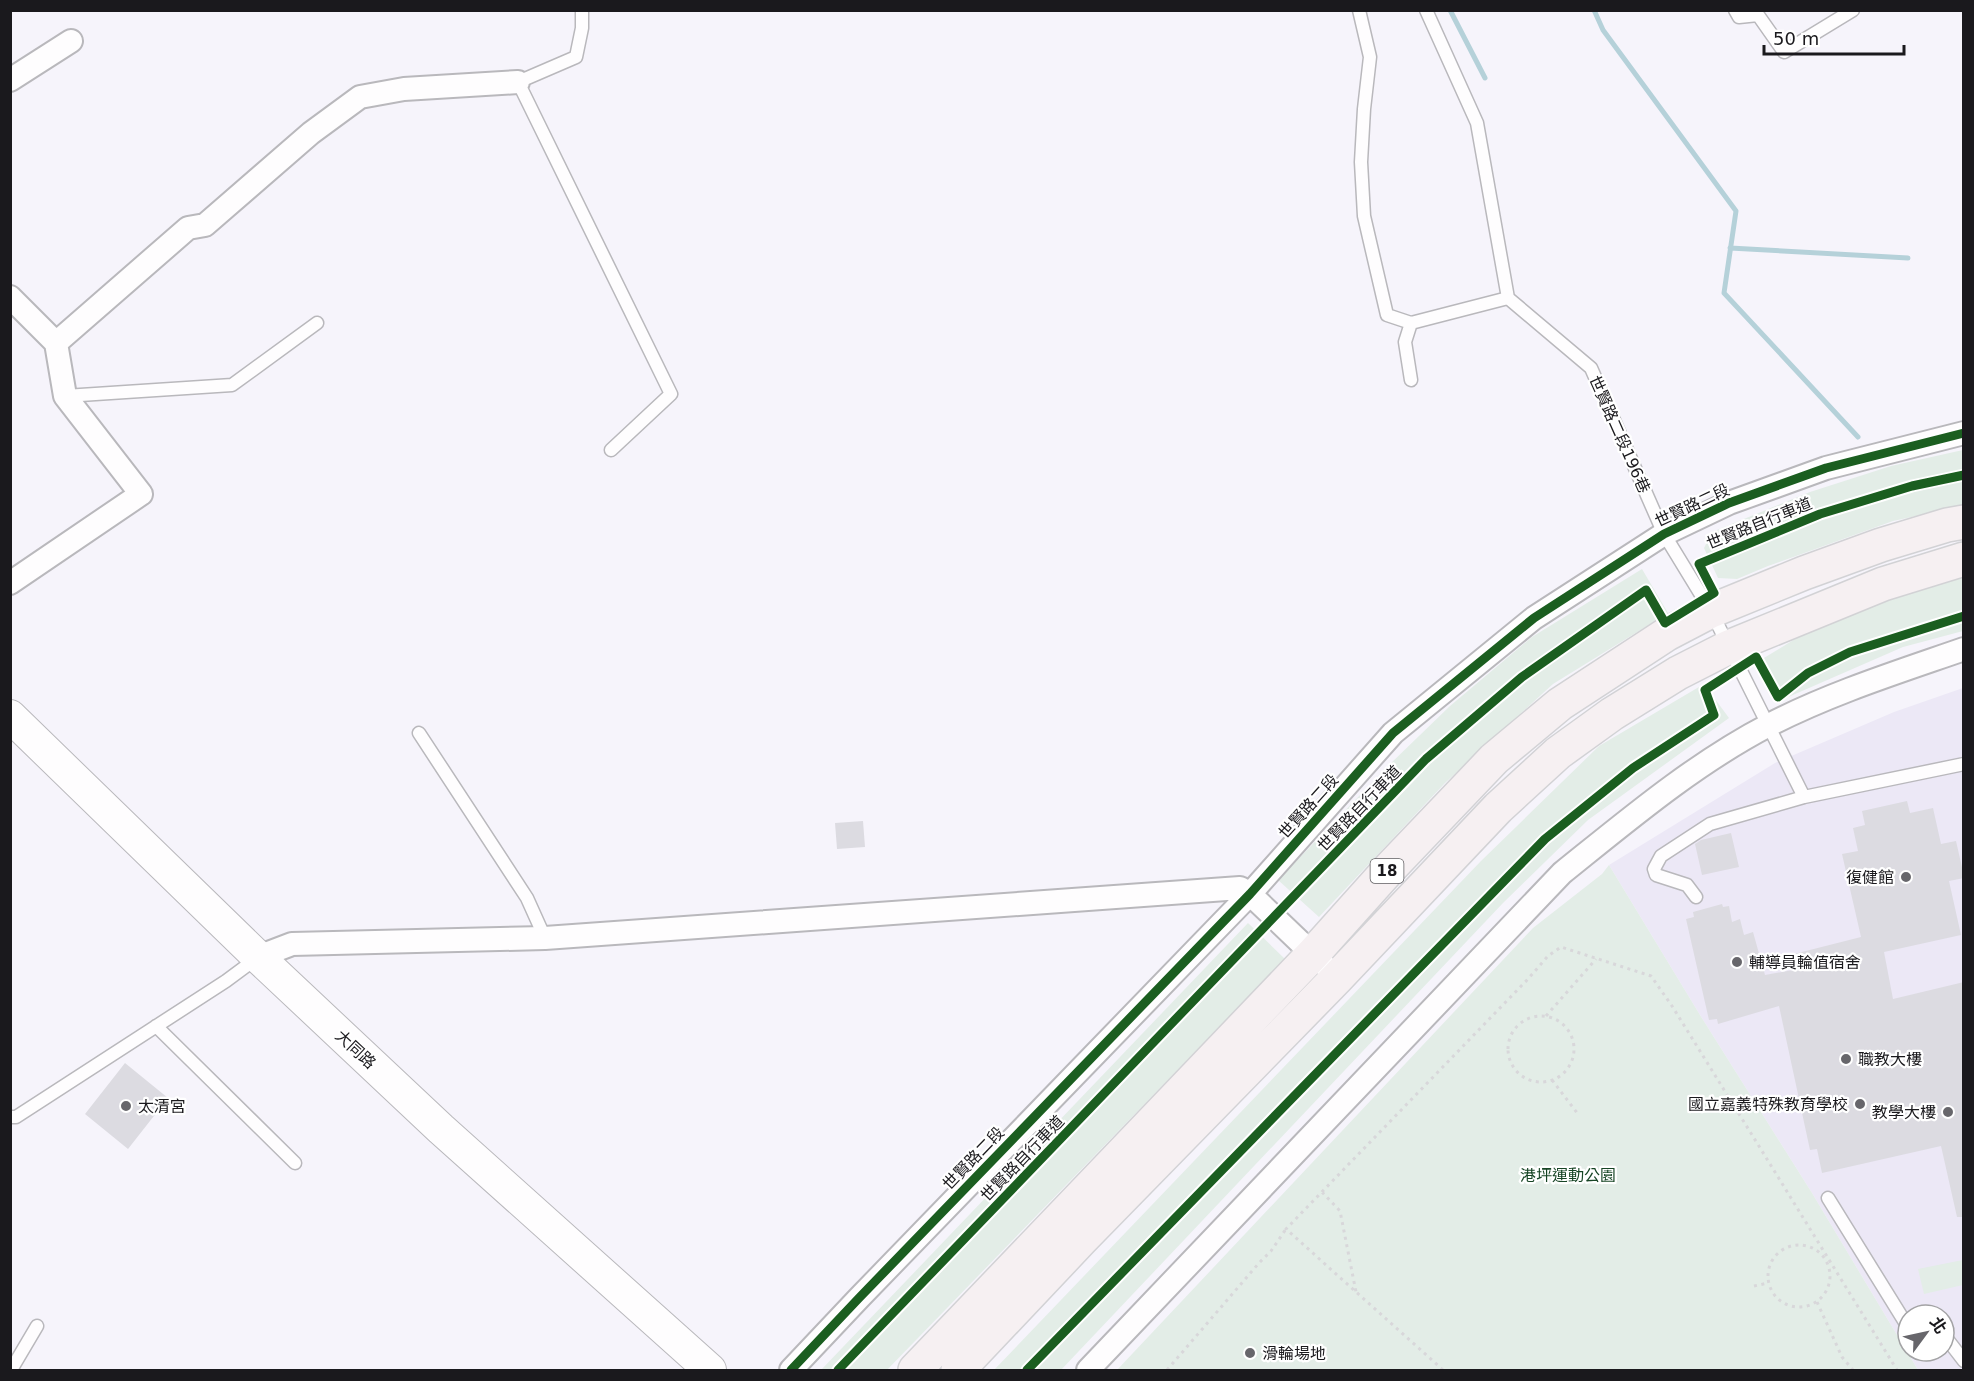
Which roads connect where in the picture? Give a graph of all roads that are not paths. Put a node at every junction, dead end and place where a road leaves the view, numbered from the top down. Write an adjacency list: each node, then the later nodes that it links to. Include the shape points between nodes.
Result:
1 (582, 10): 8 (lane, via 576,57)
2 (1359, 10): 12 (lane, via 1370,57 1361,162 1364,216 1387,315)
3 (1426, 10): 10 (lane, via 1477,123)
4 (1736, 10): 5 (lane, via 1739,17 1758,15 1784,52)
5 (1853, 10)
6 (71, 41): 7 (street)
7 (10, 80)
8 (518, 82): 13 (street, via 404,89 360,97 311,133 205,225 188,228); 17 (lane, via 672,394)
9 (10, 297): 13 (street)
10 (1508, 298): 12 (lane); 19 (lane, 世賢路二段196巷, via 1591,368)
11 (317, 323): 15 (lane, via 232,385)
12 (1411, 323): 14 (lane, via 1406,342)
13 (56, 343): 15 (street)
14 (1411, 380)
15 (66, 396): 21 (street, via 141,494)
16 (1964, 433): 19 (street, 世賢路二段, via 1826,468 1729,503)
17 (611, 450)
18 (1964, 522): 22 (main road, 18, via 1881,545)
19 (1664, 534): 22 (lane, 世賢路二段196巷); 30 (street, 世賢路二段, via 1534,618 1393,733)
20 (1964, 560): 23 (main road, 18, via 1883,584)
21 (10, 583)
22 (1711, 611): 23 (lane, 世賢路二段196巷); 33 (main road, 18, via 1667,634 1560,704 1494,759)
23 (1729, 647): 26 (lane, 世賢路二段196巷); 35 (main road, 18, via 1678,673 1558,753 1498,808)
24 (1964, 649): 26 (street, via 1825,697)
25 (10, 716): 34 (street, 大同路)
26 (1767, 726): 29 (lane, 世賢路二段196巷); 47 (street, via 1653,801 1562,873)
27 (419, 733): 32 (lane, via 527,898)
28 (1964, 764): 29 (lane)
29 (1804, 797): 31 (lane, via 1710,824 1661,856 1654,869 1656,875 1687,885)
30 (1250, 894): 32 (street, via 1240,888); 33 (street); 44 (street, 世賢路二段)
31 (1696, 897)
32 (545, 938): 34 (street, via 292,944)
33 (1313, 954): 35 (street); 45 (main road, 18)
34 (258, 957): 36 (lane); 43 (street, 大同路, via 441,1129)
35 (1337, 978): 46 (main road, 18)
36 (156, 1026): 37 (lane, via 16,1117); 38 (lane)
37 (10, 1117)
38 (295, 1163)
39 (1828, 1198): 40 (lane)
40 (1896, 1308)
41 (37, 1326): 42 (lane)
42 (11, 1371)
43 (710, 1371)
44 (791, 1371)
45 (915, 1371)
46 (958, 1371)
47 (1088, 1371)

